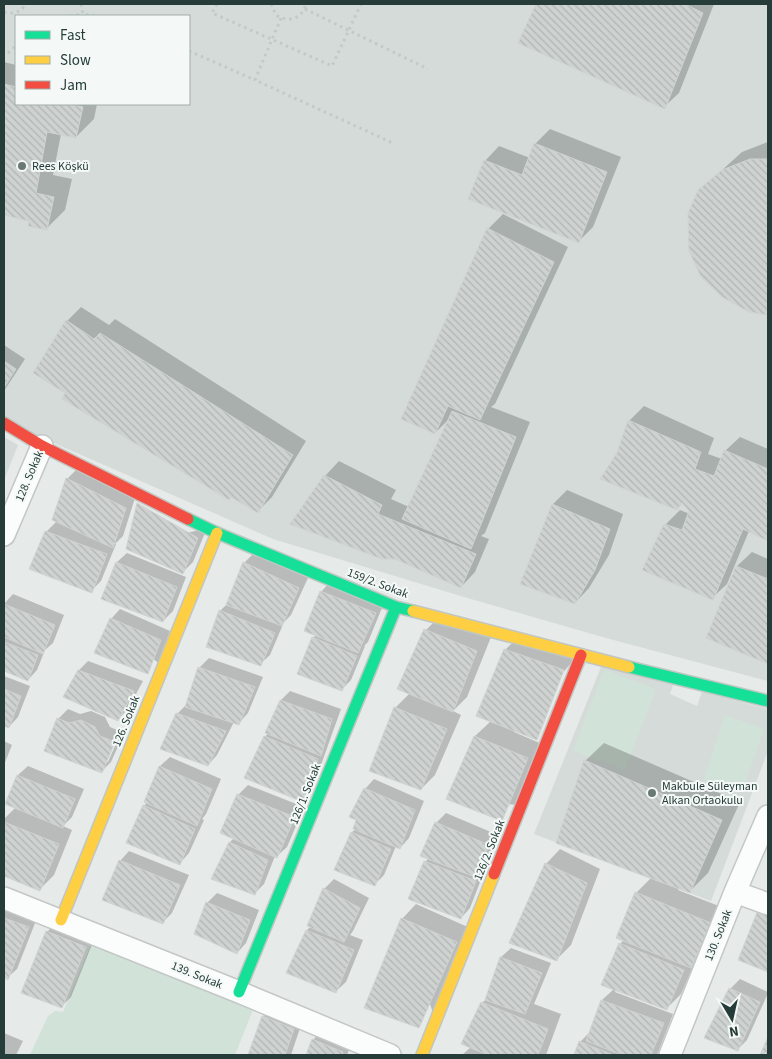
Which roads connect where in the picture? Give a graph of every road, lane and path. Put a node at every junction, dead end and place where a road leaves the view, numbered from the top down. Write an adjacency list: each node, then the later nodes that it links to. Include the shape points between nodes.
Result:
1 (26, 4): 8 (path, via 16,13)
2 (81, 4): 9 (path)
3 (217, 4): 14 (path, via 212,13)
4 (271, 4): 12 (path)
5 (306, 4): 7 (path)
6 (360, 4): 13 (path)
7 (305, 9): 12 (path, via 293,20); 13 (path)
8 (4, 12)
9 (83, 14): 10 (path); 11 (path)
10 (76, 15)
11 (90, 15)
12 (281, 18): 14 (path)
13 (348, 30): 14 (path, via 332,66); 18 (path)
14 (272, 40): 19 (path)
15 (15, 47): 17 (path)
16 (190, 51): 19 (path)
17 (8, 52)
18 (428, 69)
19 (255, 80): 20 (path)
20 (395, 144)
21 (4, 423): 22 (street, 159/2. Sokak)
22 (42, 446): 23 (street, 159/2. Sokak); 24 (street, 128. Sokak)
23 (217, 533): 25 (street, 159/2. Sokak); 32 (street, 126. Sokak)
24 (4, 535)
25 (396, 607): 26 (street, 159/2. Sokak); 33 (street, 126/1. Sokak)
26 (581, 655): 27 (street, 159/2. Sokak); 36 (street, 126/2. Sokak)
27 (768, 701)
28 (768, 816): 29 (street, 130. Sokak)
29 (735, 892): 31 (street); 34 (street, 130. Sokak)
30 (4, 898): 32 (street, 139. Sokak)
31 (768, 904)
32 (60, 920): 33 (street, 139. Sokak)
33 (239, 992): 35 (street, 139. Sokak)
34 (675, 1054)
35 (390, 1055)
36 (422, 1055)

